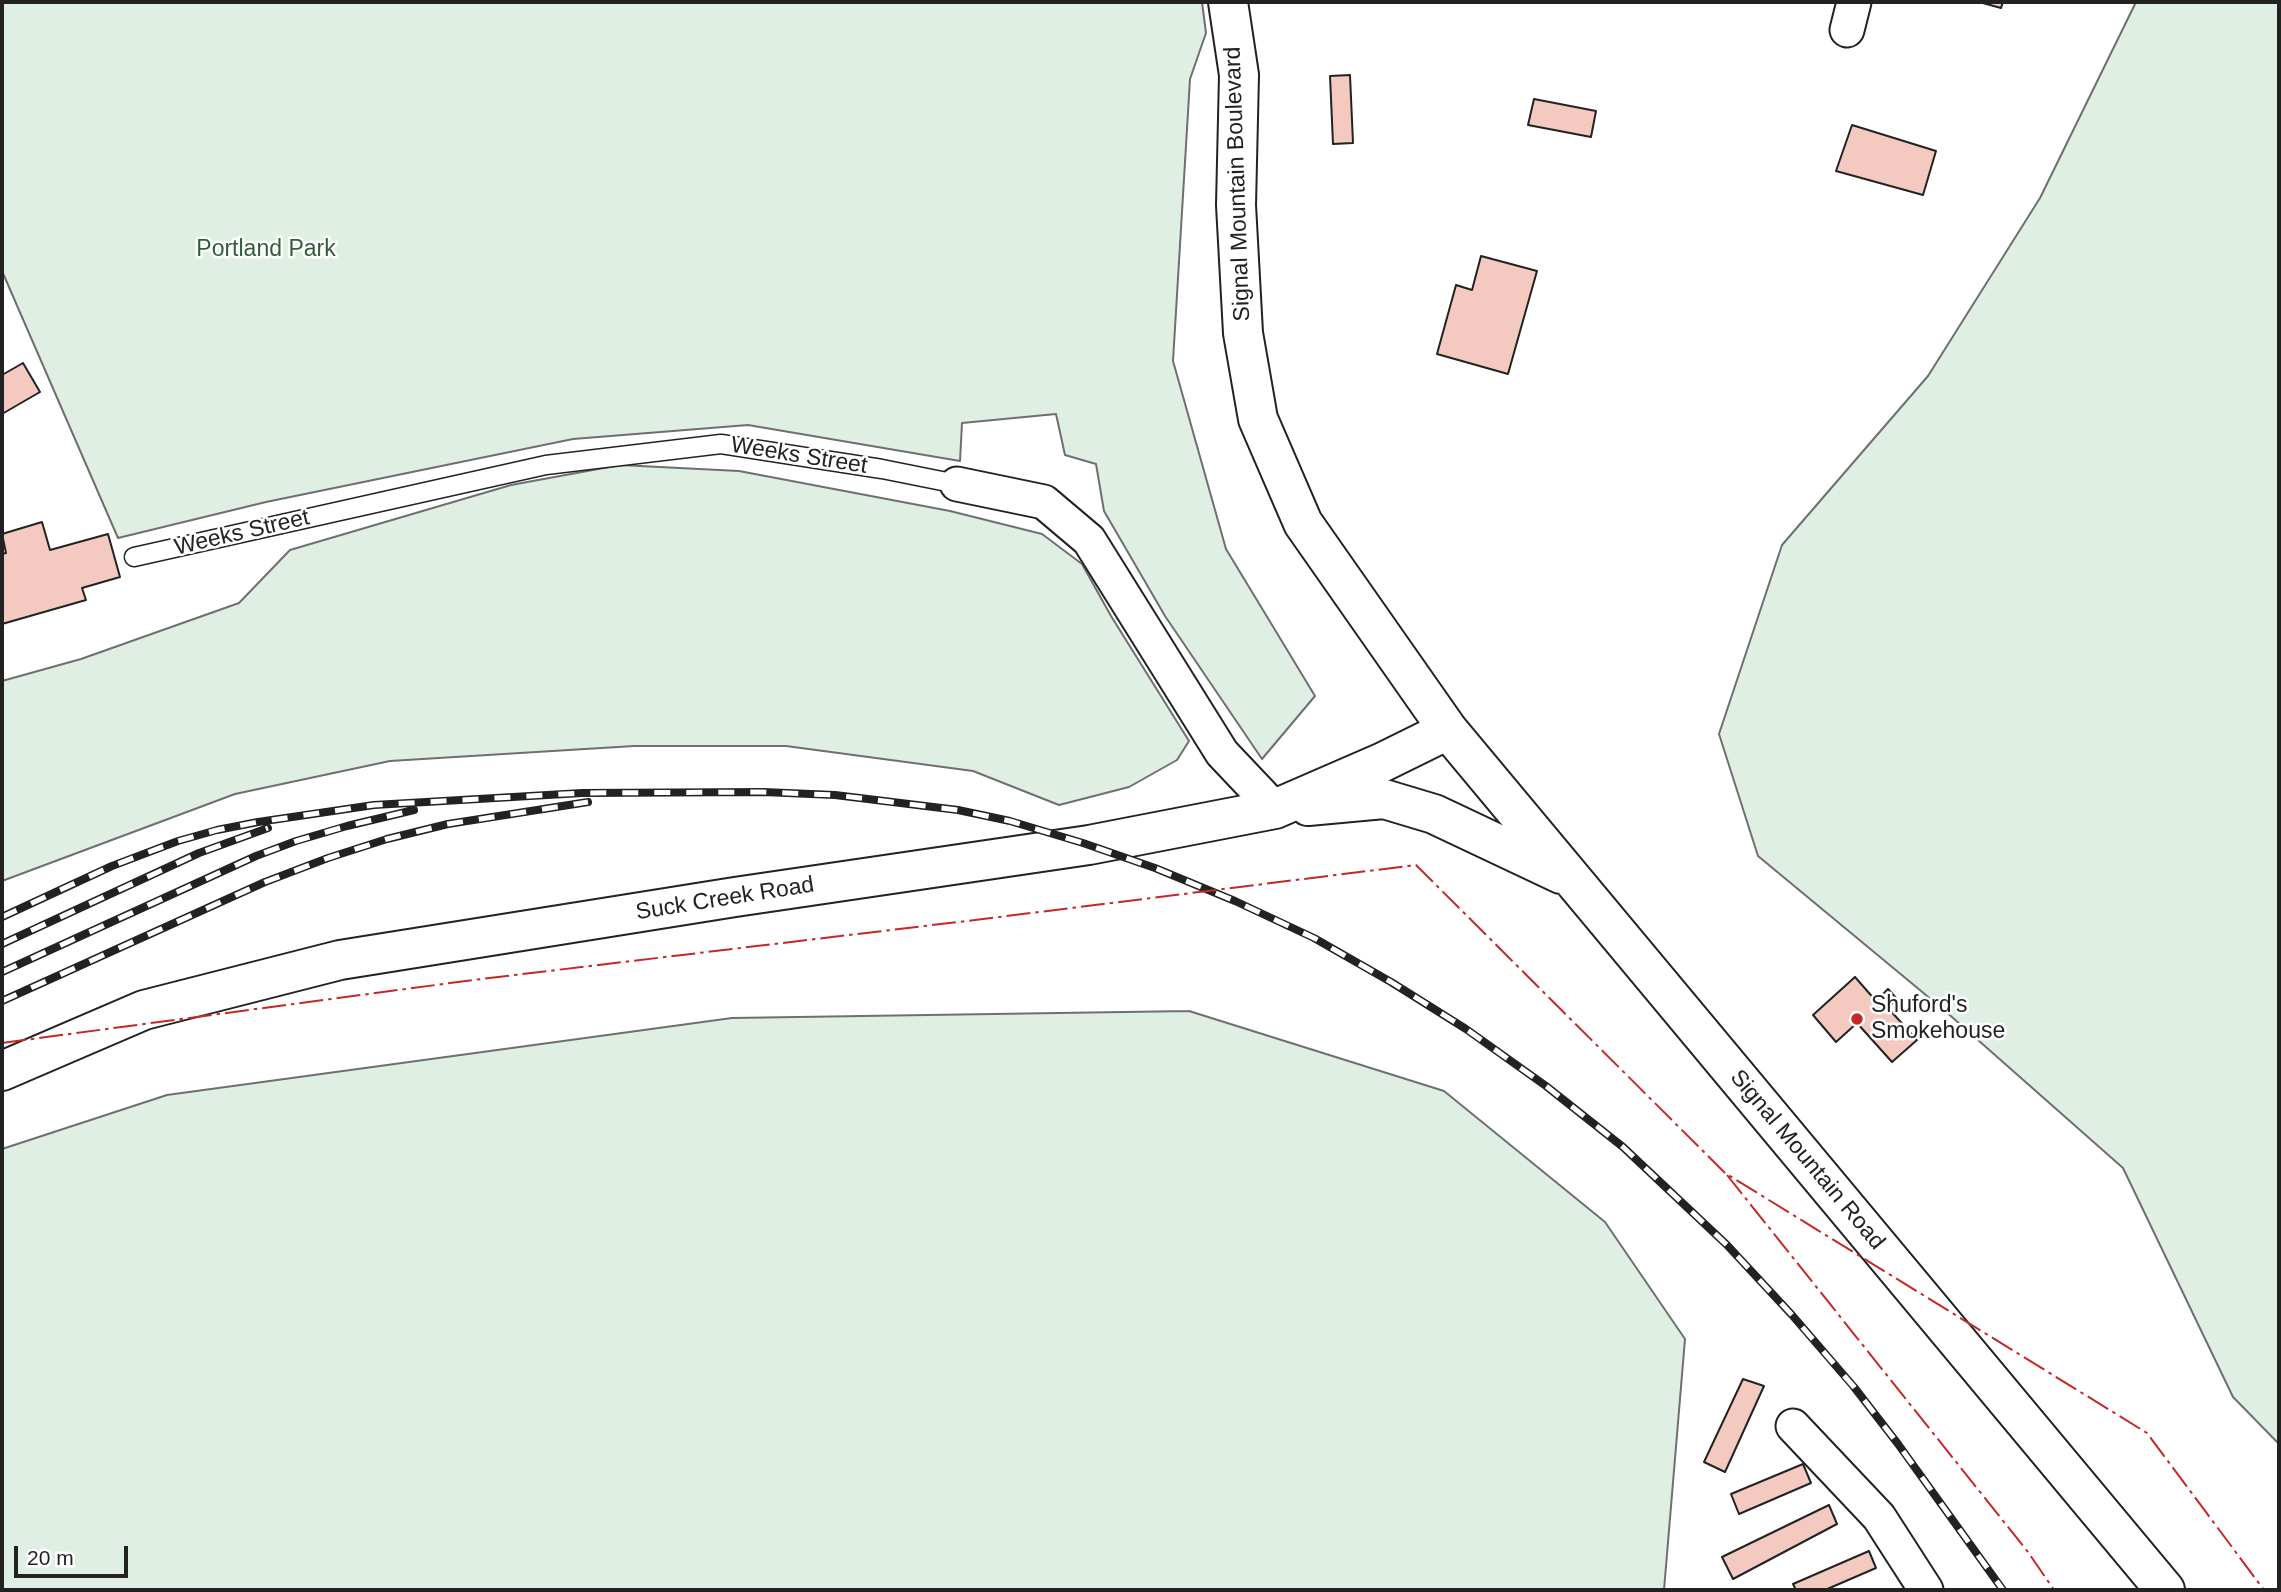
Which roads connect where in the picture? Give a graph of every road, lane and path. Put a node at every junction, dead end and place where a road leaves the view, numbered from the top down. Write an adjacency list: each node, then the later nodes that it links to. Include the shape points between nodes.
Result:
1 (1228, 2): 4 (main road, Signal Mountain Boulevard, via 1238,75 1236,205 1243,333 1258,419 1303,523)
2 (957, 484): 3 (lane, Weeks Street, via 722,444 545,465); 5 (street, Weeks Street, via 1044,502 1090,540 1223,753)
3 (134, 557)
4 (1448, 730): 5 (main road, Suck Creek Road); 6 (main road, Signal Mountain Road)
5 (1275, 809): 6 (main road, via 1384,799 1434,814); 7 (main road, Suck Creek Road, via 1090,845 340,960 144,1010)
6 (1573, 880): 10 (main road, Signal Mountain Road)
7 (2, 1071)
8 (1793, 1426): 9 (street, via 1879,1517)
9 (1926, 1590)
10 (2165, 1590)

